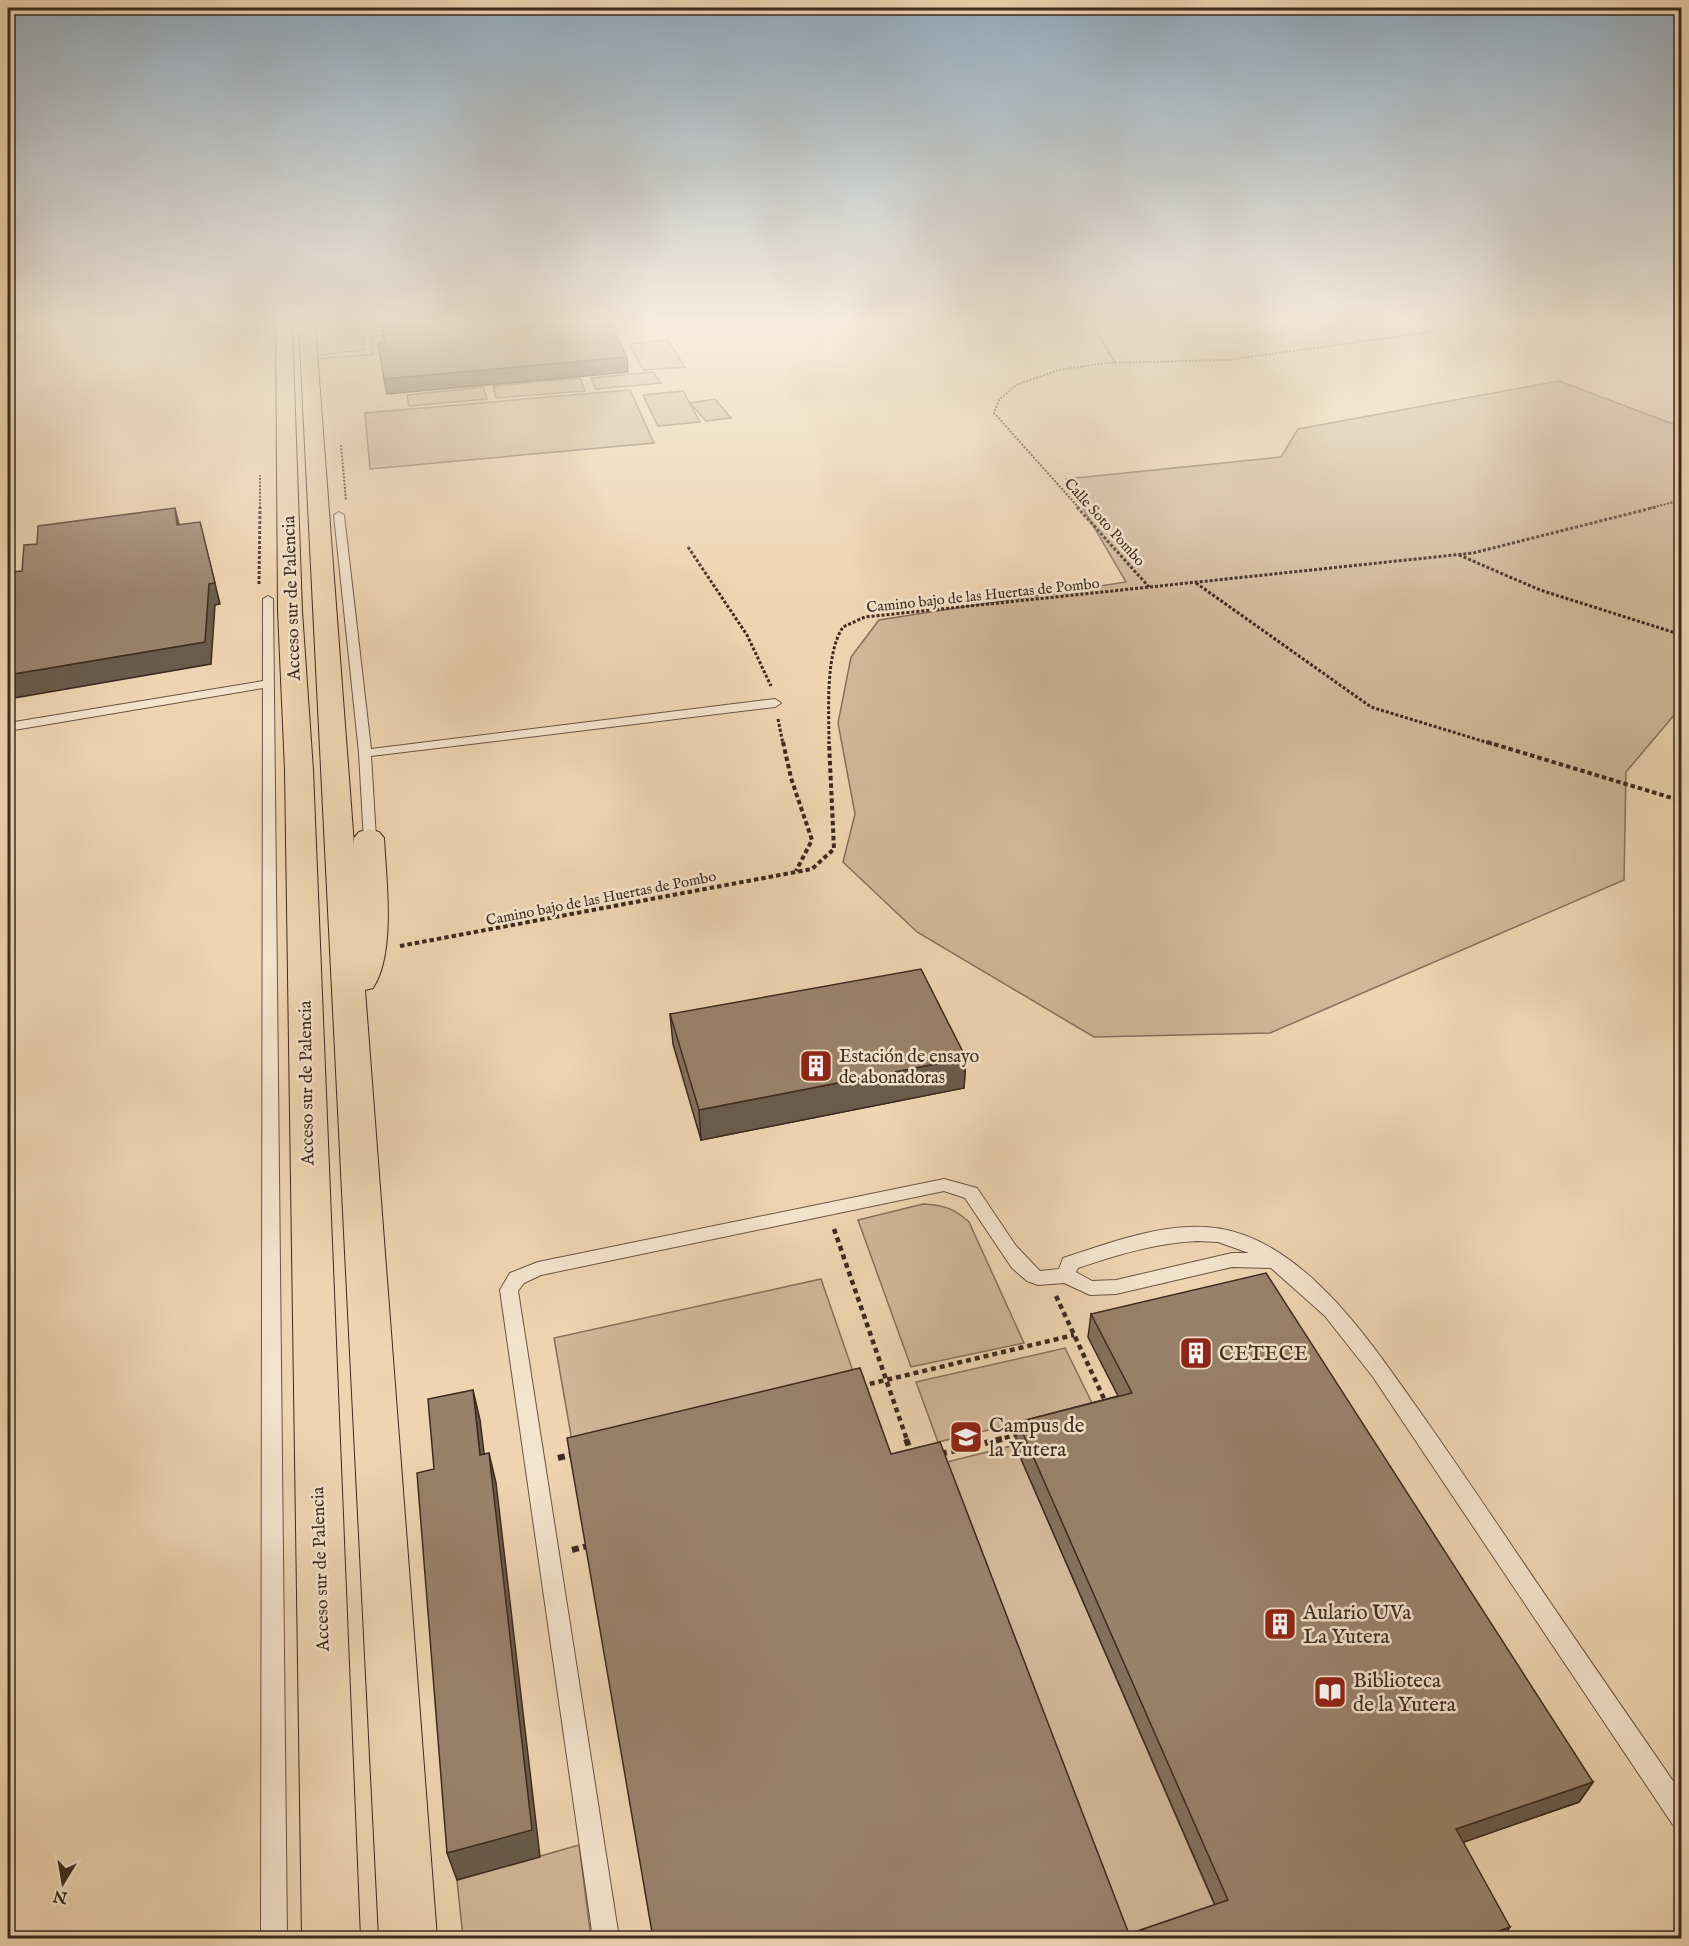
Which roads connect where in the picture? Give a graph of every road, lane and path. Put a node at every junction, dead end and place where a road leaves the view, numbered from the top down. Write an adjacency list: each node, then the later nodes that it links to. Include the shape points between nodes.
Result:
1 (273, 416): 6 (highway, via 273,447)
2 (287, 416): 6 (highway, Acceso sur de Palencia)
3 (314, 416): 5 (highway, Acceso sur de Palencia)
4 (996, 416): 11 (path, Calle Soto Pombo)
5 (314, 443): 8 (highway, via 331,471); 21 (highway, Acceso sur de Palencia)
6 (289, 479): 12 (highway, via 276,519); 38 (highway, Acceso sur de Palencia)
7 (1682, 500): 9 (path, Camino bajo de las Huertas de Pombo)
8 (339, 515): 17 (lane)
9 (1458, 555): 10 (path, Camino bajo de las Huertas de Pombo); 13 (path, via 1495,574)
10 (1196, 583): 11 (path, Camino bajo de las Huertas de Pombo); 18 (path, via 1371,707)
11 (1149, 588): 20 (path, Camino bajo de las Huertas de Pombo, via 865,617 841,628 833,643 828,738 834,849 812,869)
12 (268, 599): 14 (lane)
13 (1682, 635)
14 (268, 684): 16 (lane); 37 (lane)
15 (775, 703): 17 (lane)
16 (8, 727)
17 (365, 753): 19 (lane)
18 (1682, 801)
19 (369, 838): 20 (highway, via 372,930)
20 (367, 952): 21 (highway)
21 (353, 1024): 39 (highway, Acceso sur de Palencia)
22 (828, 1209): 24 (lane, via 944,1185 971,1193 1019,1264 1032,1276); 26 (path); 33 (lane, via 538,1269 517,1278 509,1290)
23 (1276, 1261): 24 (lane, via 1232,1260 1116,1287 1090,1288); 24 (lane, via 1239,1240 1203,1232 1165,1237 1088,1257 1070,1263); 36 (lane, via 1340,1320 1446,1468)
24 (1057, 1277): 25 (path)
25 (1074, 1335): 26 (path); 28 (path)
26 (886, 1380): 27 (path); 32 (path)
27 (851, 1388)
28 (1110, 1411)
29 (1029, 1432): 31 (path)
30 (583, 1452): 33 (path)
31 (937, 1455)
32 (914, 1461)
33 (536, 1463): 35 (lane)
34 (596, 1544): 35 (path)
35 (550, 1556): 40 (lane)
36 (1682, 1816)
37 (274, 1938)
38 (331, 1938)
39 (408, 1938)
40 (606, 1938)

